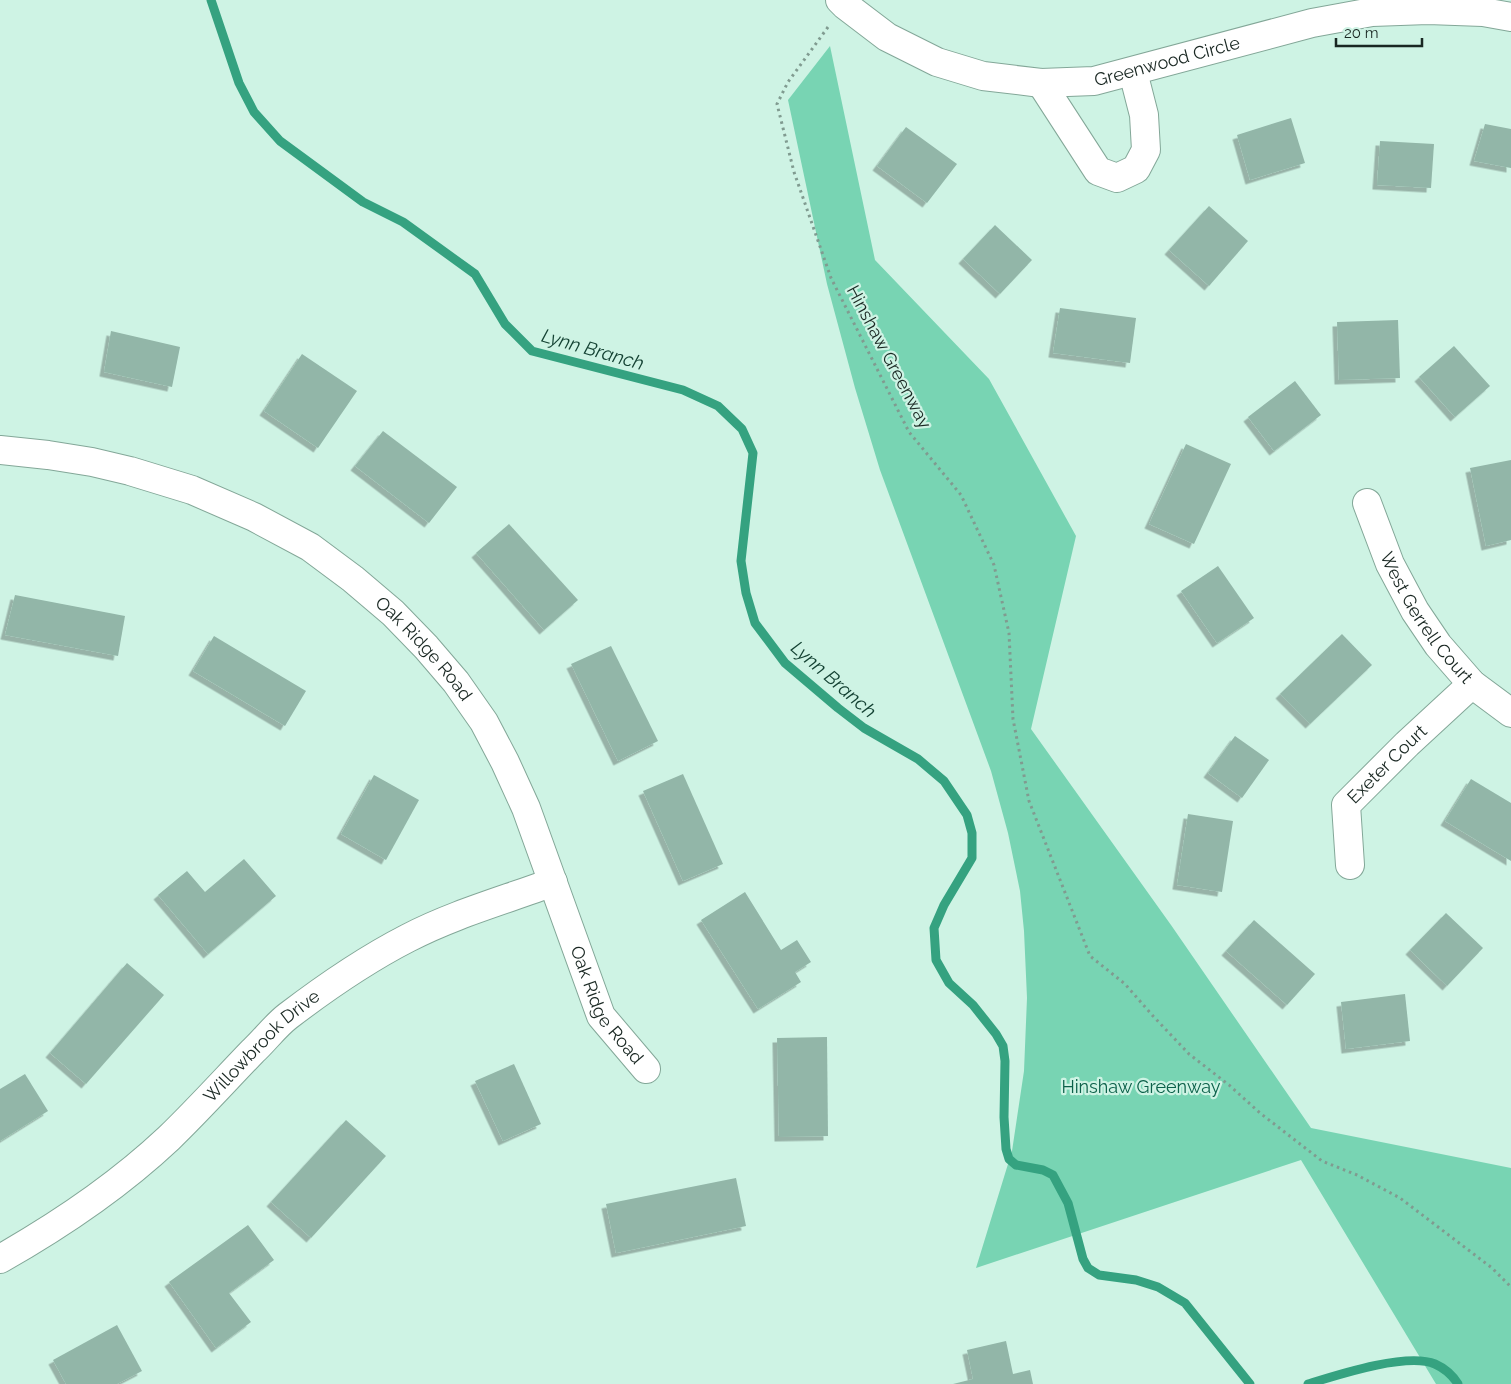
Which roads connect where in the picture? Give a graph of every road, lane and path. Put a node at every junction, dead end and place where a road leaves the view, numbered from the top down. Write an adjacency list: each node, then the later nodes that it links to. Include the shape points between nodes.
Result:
1 (843, 3): 5 (street, Greenwood Circle, via 887,37 937,62 983,76); 14 (path, Hinshaw Greenway, via 788,82 777,104 784,135 831,278 909,432 961,495 994,565 1009,633 1013,719 1029,801 1090,956 1125,984 1189,1054 1260,1114 1322,1161 1400,1198 1492,1268)
2 (1428, 5): 3 (street, Greenwood Circle); 4 (street, Greenwood Circle, via 1312,23)
3 (1511, 17)
4 (1133, 72): 5 (street, Greenwood Circle, via 1094,81); 5 (street, via 1144,115 1146,150 1136,169 1117,178 1098,171)
5 (1041, 83)
6 (0, 450): 11 (street, Oak Ridge Road, via 92,462 192,490 254,517 310,547 353,579 426,647 484,722 526,808)
7 (1367, 503): 8 (street, West Gerrell Court, via 1390,564 1415,611 1438,645)
8 (1472, 684): 9 (street, West Gerrell Court); 10 (street, Exeter Court, via 1346,805)
9 (1511, 713)
10 (1350, 865)
11 (553, 882): 12 (street, Oak Ridge Road, via 601,1016); 13 (street, Willowbrook Drive, via 445,921 359,965 286,1018 138,1166 52,1228)
12 (646, 1069)
13 (0, 1259)
14 (1511, 1287)

